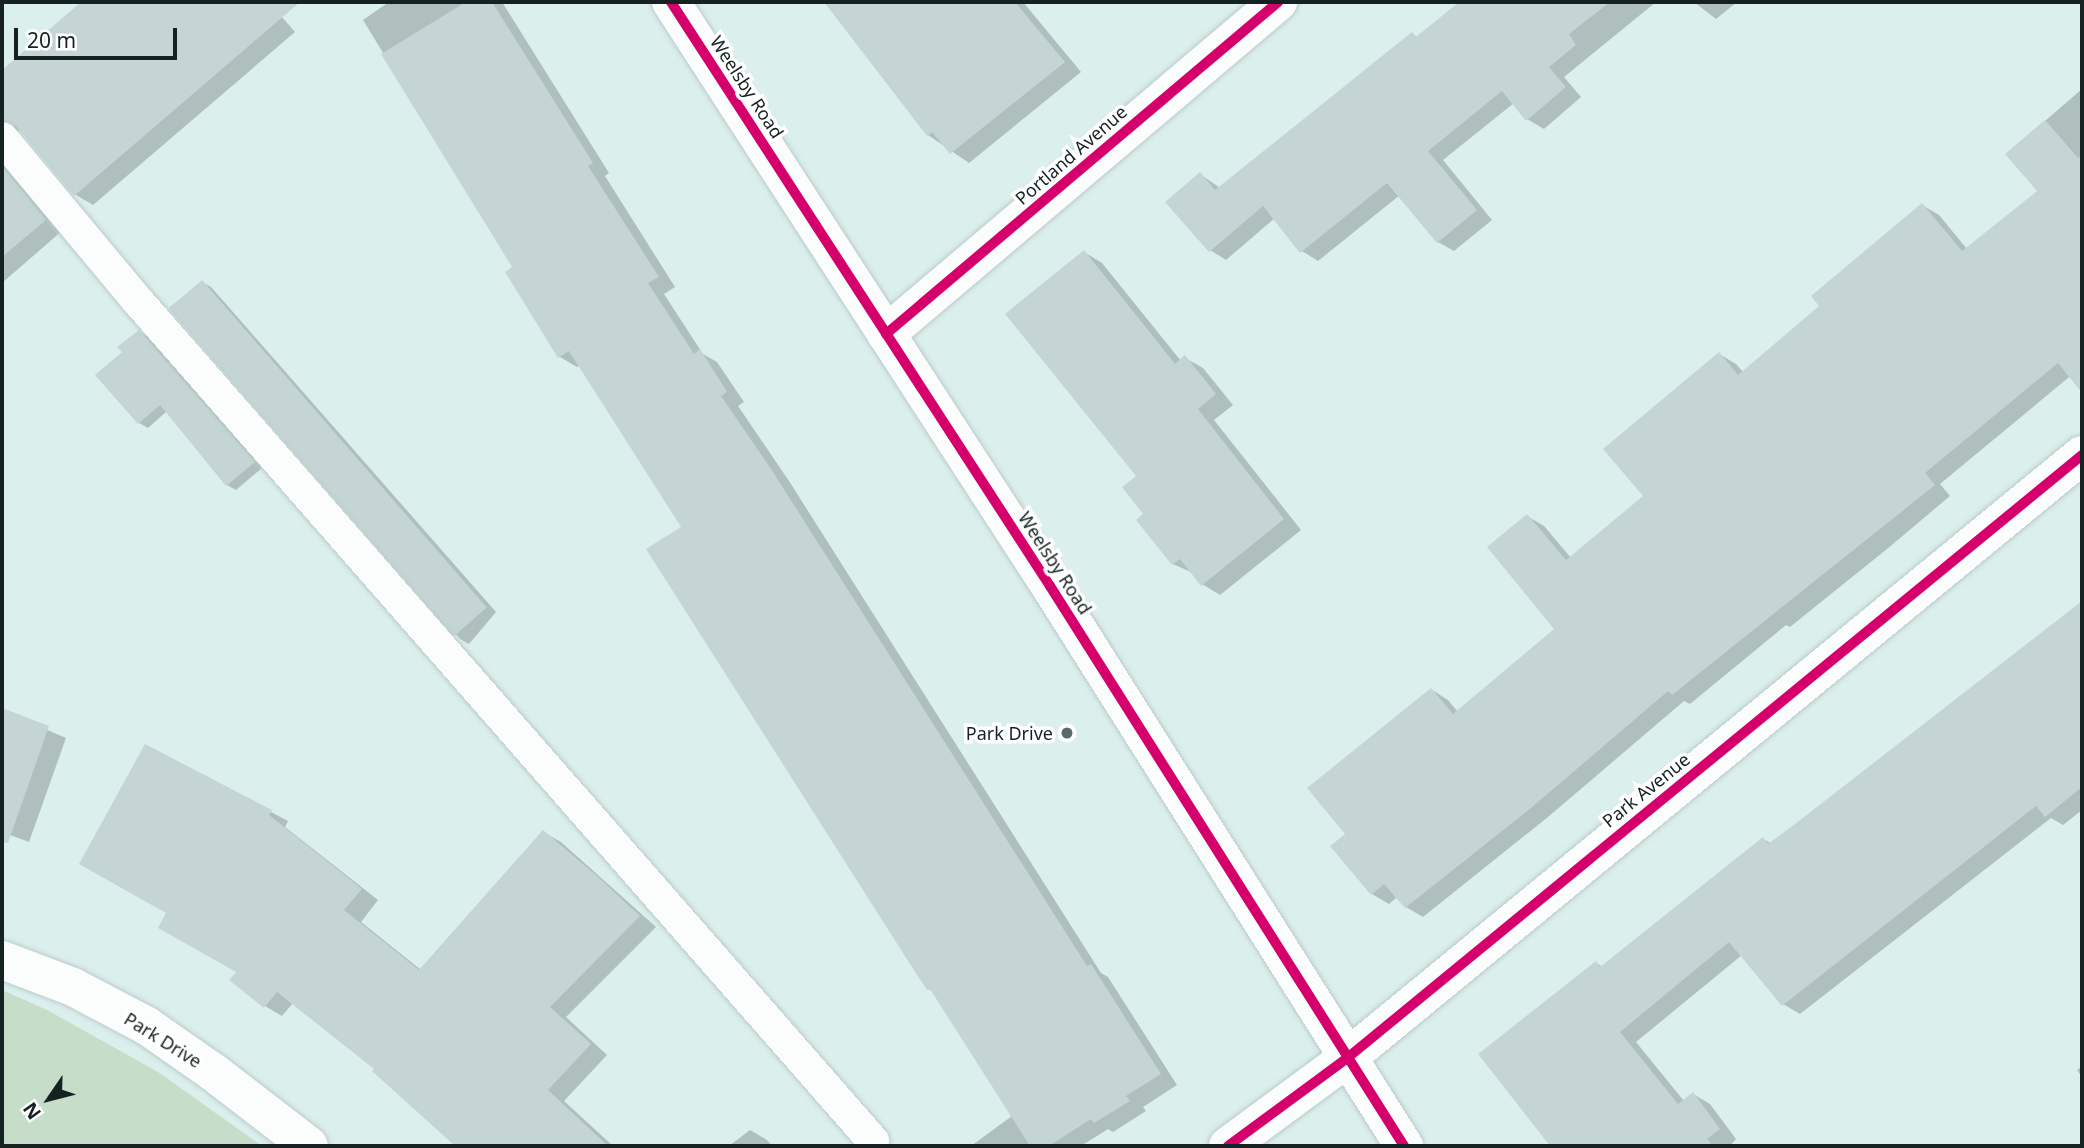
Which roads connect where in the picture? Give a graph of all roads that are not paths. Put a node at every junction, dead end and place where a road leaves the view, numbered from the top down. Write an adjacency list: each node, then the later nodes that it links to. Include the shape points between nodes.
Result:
1 (671, 2): 4 (main road, Weelsby Road)
2 (1278, 2): 4 (main road, Portland Avenue)
3 (2, 138): 8 (lane, via 146,310)
4 (886, 334): 7 (main road, Weelsby Road)
5 (2082, 456): 7 (main road, Park Avenue)
6 (2, 960): 9 (main road, Park Drive, via 74,987 147,1026)
7 (1346, 1059): 10 (main road, Park Avenue); 11 (main road, Weelsby Road)
8 (873, 1141)
9 (309, 1146)
10 (1228, 1146)
11 (1404, 1146)

